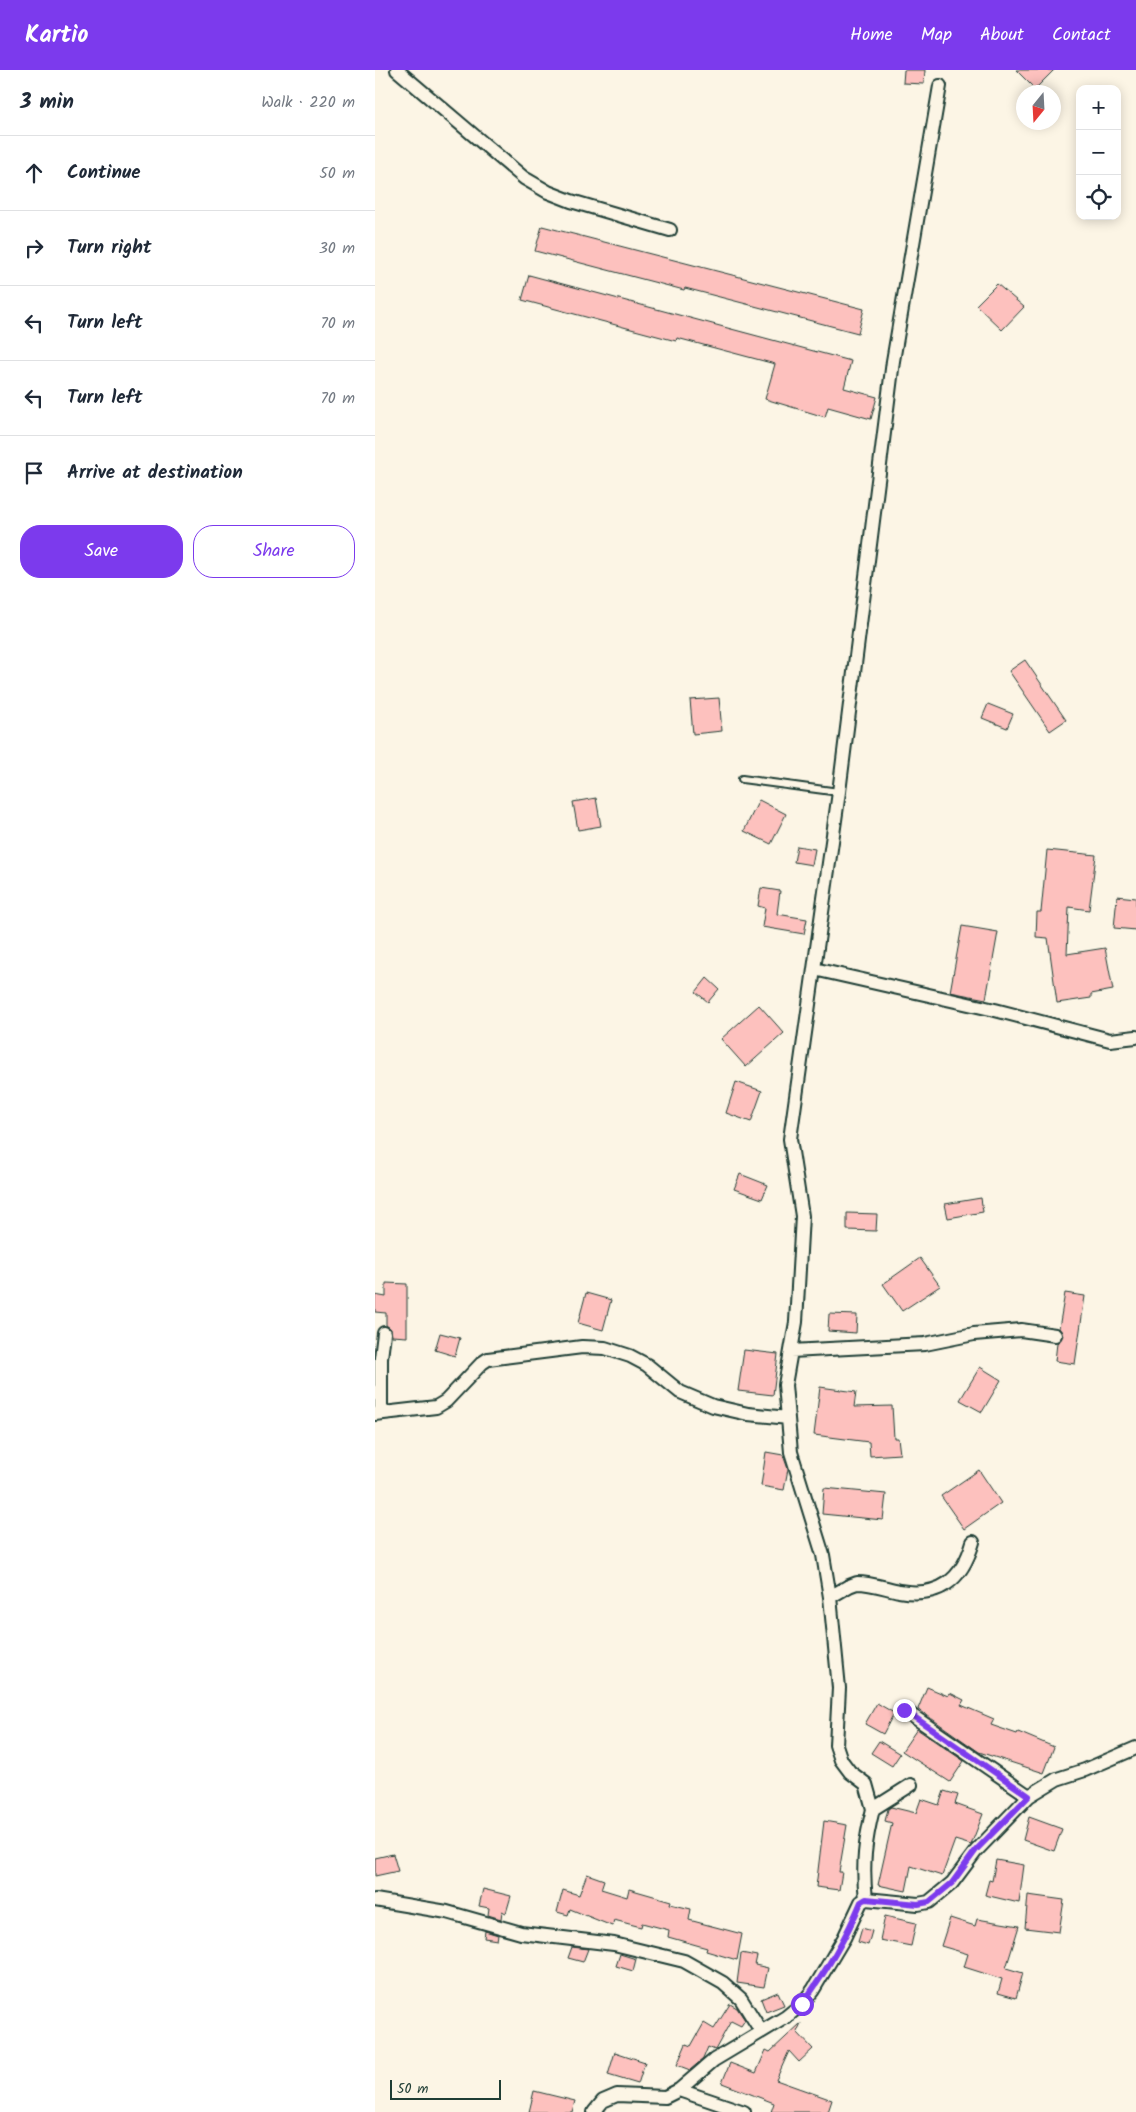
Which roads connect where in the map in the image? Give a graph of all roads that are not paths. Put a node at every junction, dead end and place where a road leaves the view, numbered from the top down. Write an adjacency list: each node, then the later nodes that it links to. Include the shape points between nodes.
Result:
1 (397, 70): 3 (street, via 524,178 547,192)
2 (940, 86): 5 (street, via 893,361)
3 (670, 230)
4 (742, 779): 5 (lane)
5 (839, 792): 6 (street)
6 (815, 969): 7 (street, via 1110,1040); 10 (street, via 790,1139 802,1216 796,1322)
7 (1136, 1037)
8 (384, 1333): 11 (street)
9 (1055, 1335): 10 (street, via 1021,1330 974,1334 925,1344)
10 (791, 1351): 12 (street, via 785,1385)
11 (378, 1414): 12 (street, via 436,1407 488,1359 582,1347 605,1348 630,1356 647,1365 680,1392 713,1406)
12 (788, 1418): 14 (street, via 791,1452 823,1555)
13 (973, 1542): 14 (street, via 961,1571 945,1586 935,1590 912,1592 857,1583)
14 (830, 1597): 19 (street, via 839,1688 836,1745 841,1760 866,1784)
15 (904, 1710): 18 (street)
16 (1136, 1748): 18 (street, via 1057,1779)
17 (911, 1785): 19 (street)
18 (1029, 1796): 20 (street, via 976,1850 952,1883 929,1902 918,1904)
19 (873, 1808): 20 (street, via 863,1871)
20 (866, 1899): 22 (street, via 861,1902 844,1938 802,2004)
21 (375, 1900): 22 (street, via 447,1912 521,1932 614,1944 684,1961 723,1982 741,1999)
22 (761, 2031): 23 (street, via 714,2060)
23 (679, 2090): 24 (street, via 657,2098 617,2095 603,2101); 25 (street)
24 (594, 2112)
25 (744, 2112)

